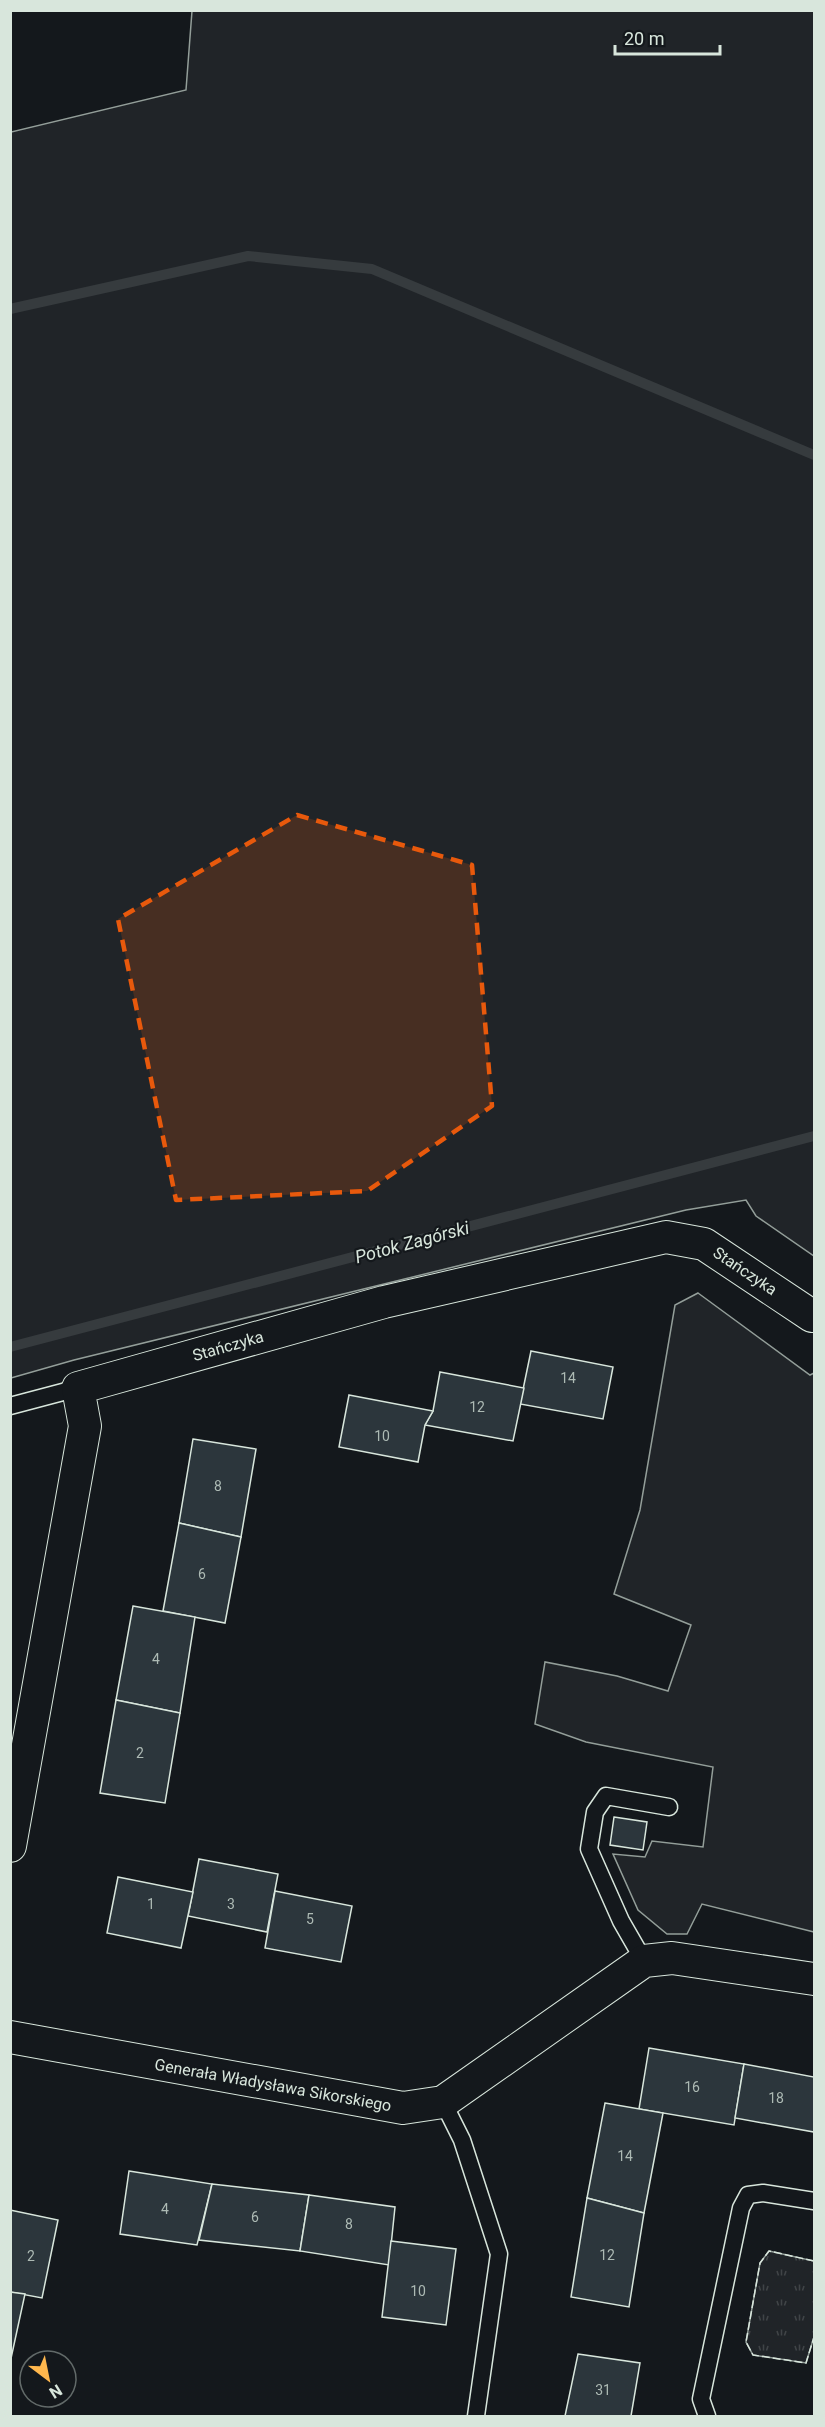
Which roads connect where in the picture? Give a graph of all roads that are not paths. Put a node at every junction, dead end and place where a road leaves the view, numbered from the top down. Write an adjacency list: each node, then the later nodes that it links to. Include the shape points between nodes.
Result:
1 (812, 1316): 2 (street, Stańczyka, via 704,1244 666,1237 384,1302)
2 (78, 1388): 3 (lane); 5 (street, via 85,1426)
3 (10, 1406)
4 (669, 1807): 6 (lane, via 606,1796 595,1812 589,1849 621,1921)
5 (10, 1846)
6 (644, 1961): 7 (street, Generała Władysława Sikorskiego, via 672,1958); 9 (street, Generała Władysława Sikorskiego)
7 (814, 1979)
8 (10, 2037): 9 (street, Generała Władysława Sikorskiego, via 404,2108)
9 (443, 2102): 11 (lane, via 462,2140 499,2254)
10 (814, 2201): 12 (lane, via 763,2193 748,2195 741,2208 701,2398)
11 (476, 2416)
12 (707, 2416)

